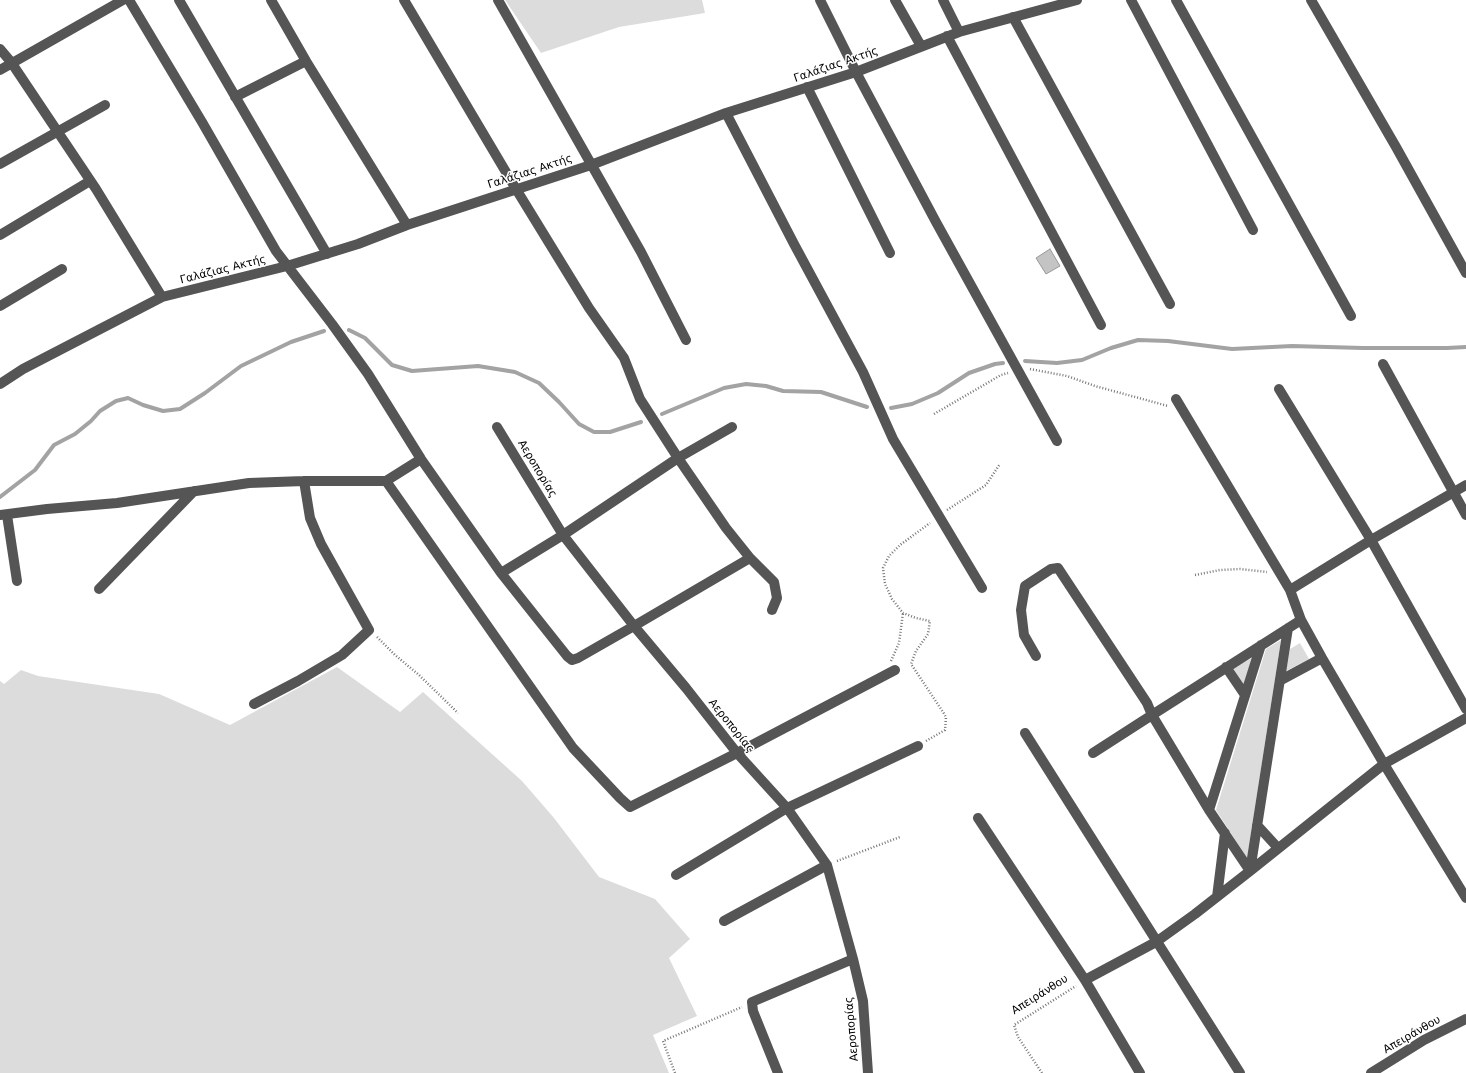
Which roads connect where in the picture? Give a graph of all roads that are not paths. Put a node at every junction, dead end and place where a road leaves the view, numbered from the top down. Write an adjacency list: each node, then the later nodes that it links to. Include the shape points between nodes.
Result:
1 (123, 0): 20 (street)
2 (129, 0): 37 (street, via 276,251)
3 (179, 0): 24 (street)
4 (272, 0): 19 (street)
5 (404, 0): 31 (street)
6 (498, 0): 29 (street)
7 (820, 0): 22 (street)
8 (894, 0): 17 (street)
9 (943, 0): 15 (street)
10 (1077, 0): 14 (street, Γαλάζιας Ακτής)
11 (1131, 0): 33 (street)
12 (1176, 0): 43 (street)
13 (1312, 0): 39 (street)
14 (1013, 17): 15 (street, Γαλάζιας Ακτής); 41 (street)
15 (959, 32): 16 (street, Γαλάζιας Ακτής)
16 (947, 36): 17 (street, Γαλάζιας Ακτής); 44 (street)
17 (921, 46): 22 (street, Γαλάζιας Ακτής)
18 (0, 49): 20 (street)
19 (306, 61): 24 (street); 32 (street)
20 (11, 62): 21 (street); 27 (street)
21 (0, 70)
22 (856, 72): 23 (street, Γαλάζιας Ακτής); 52 (street)
23 (807, 87): 26 (street, Γαλάζιας Ακτής); 35 (street)
24 (235, 97): 36 (street)
25 (105, 105): 27 (street)
26 (726, 113): 29 (street, Γαλάζιας Ακτής); 67 (street, via 863,372 893,439)
27 (57, 131): 28 (street); 30 (street)
28 (0, 164)
29 (591, 164): 31 (street, Γαλάζιας Ακτής); 45 (street, via 641,252)
30 (90, 181): 34 (street); 40 (street)
31 (516, 189): 32 (street, Γαλάζιας Ακτής); 53 (street, via 589,308 624,358 640,399)
32 (407, 226): 36 (street, Γαλάζιας Ακτής)
33 (1254, 230)
34 (0, 234)
35 (890, 253)
36 (327, 254): 37 (street, Γαλάζιας Ακτής)
37 (288, 266): 40 (street, Γαλάζιας Ακτής); 54 (street, via 368,374)
38 (62, 269): 42 (street)
39 (1466, 273)
40 (162, 297): 47 (street, Γαλάζιας Ακτής, via 22,369)
41 (1170, 304)
42 (0, 306)
43 (1351, 316)
44 (1101, 325)
45 (686, 340)
46 (1383, 364): 59 (street)
47 (0, 384)
48 (1279, 388): 63 (street)
49 (1176, 399): 69 (street)
50 (497, 427): 62 (street, Αεροπορίας)
51 (732, 427): 53 (street)
52 (1057, 441)
53 (678, 458): 62 (street); 64 (street)
54 (421, 459): 56 (street); 65 (street)
55 (304, 481): 56 (street); 58 (street, via 248,483); 81 (street, via 310,518 321,544 370,630 342,655)
56 (386, 481): 88 (street, via 572,748 630,807)
57 (1466, 485): 59 (street)
58 (194, 491): 60 (street, via 118,503); 68 (street)
59 (1453, 493): 61 (street); 63 (street)
60 (4, 515): 66 (street)
61 (1466, 515)
62 (563, 534): 65 (street); 72 (street, Αεροπορίας)
63 (1370, 540): 69 (street); 82 (street)
64 (750, 558): 70 (street, via 774,582 777,598); 72 (street)
65 (500, 573): 72 (street, via 572,660)
66 (17, 581)
67 (982, 588)
68 (99, 589)
69 (1290, 590): 71 (street)
70 (772, 610)
71 (1301, 620): 73 (street); 76 (street)
72 (634, 626): 88 (street, Αεροπορίας)
73 (1288, 628): 74 (street); 79 (street)
74 (1261, 645): 77 (street); 80 (street)
75 (1036, 656): 83 (street, via 1024,635 1021,610 1025,586 1051,569 1058,568 1147,703)
76 (1322, 658): 79 (street); 89 (street)
77 (1226, 667): 80 (street); 83 (street)
78 (895, 670): 88 (street)
79 (1281, 680): 93 (street)
80 (1245, 695): 91 (street)
81 (254, 704)
82 (1466, 709)
83 (1152, 715): 87 (street); 91 (street)
84 (1466, 718): 89 (street)
85 (1025, 733): 102 (street)
86 (918, 746): 90 (street)
87 (1093, 753)
88 (737, 754): 90 (street, Αεροπορίας)
89 (1384, 764): 95 (street); 100 (street)
90 (787, 808): 96 (street, Αεροπορίας); 98 (street)
91 (1209, 810): 94 (street)
92 (978, 818): 104 (street)
93 (1258, 825): 95 (street); 97 (street)
94 (1225, 834): 97 (street); 99 (street)
95 (1278, 848): 97 (street)
96 (827, 865): 101 (street); 103 (street, Αεροπορίας)
97 (1250, 871): 99 (street)
98 (676, 875)
99 (1216, 897): 102 (street)
100 (1466, 898)
101 (724, 921)
102 (1156, 942): 104 (street); 109 (street)
103 (853, 959): 106 (street, via 752,1002 753,1011); 107 (street, Αεροπορίας, via 863,1001)
104 (1085, 980): 108 (street)
105 (1466, 1019): 110 (street, Απειράνθου, via 1424,1040)
106 (778, 1073)
107 (868, 1073)
108 (1140, 1073)
109 (1240, 1073)
110 (1371, 1073)

